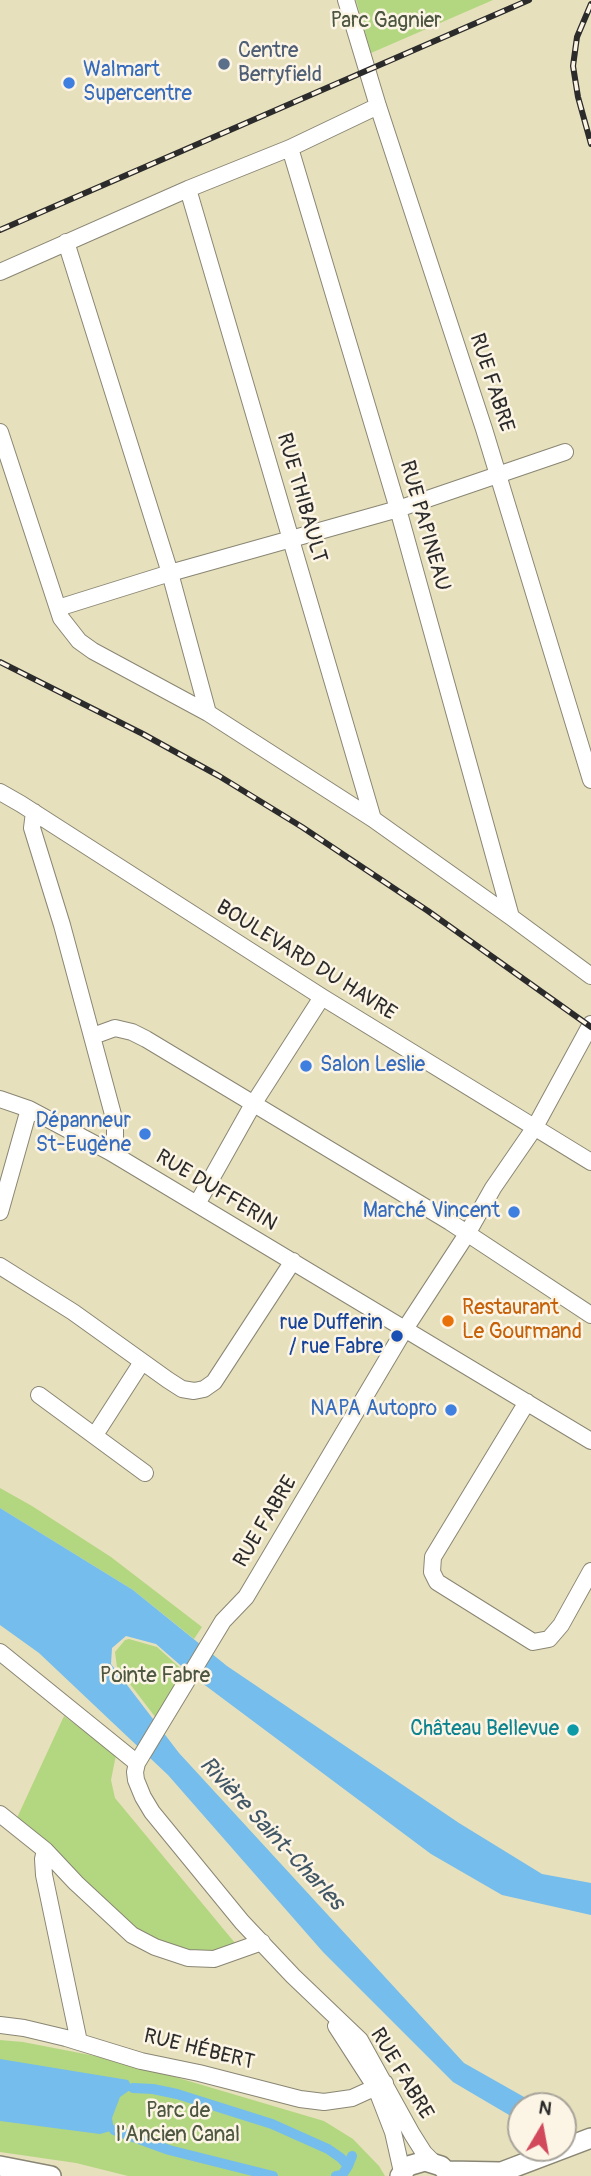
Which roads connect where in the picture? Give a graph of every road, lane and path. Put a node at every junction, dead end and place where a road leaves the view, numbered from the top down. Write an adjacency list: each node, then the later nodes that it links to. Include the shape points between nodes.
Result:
1 (346, 0): 2 (street, RUE FABRE)
2 (378, 106): 3 (street); 9 (street, RUE FABRE)
3 (290, 148): 4 (street); 10 (street, RUE PAPINEAU)
4 (188, 189): 5 (street); 11 (street, RUE THIBAULT)
5 (66, 242): 6 (street); 12 (street)
6 (0, 272)
7 (0, 432): 13 (street)
8 (565, 452): 9 (street)
9 (498, 475): 10 (street); 15 (street, RUE FABRE)
10 (398, 509): 11 (street); 19 (street, RUE PAPINEAU)
11 (292, 540): 12 (street); 18 (street, RUE THIBAULT)
12 (170, 573): 13 (street); 14 (street)
13 (58, 608): 14 (street, via 72,634 93,651)
14 (208, 713): 18 (street)
15 (591, 780)
16 (0, 792): 17 (street, BOULEVARD DU HAVRE)
17 (34, 812): 21 (street, BOULEVARD DU HAVRE); 23 (street, via 32,828)
18 (373, 819): 19 (street)
19 (511, 917): 20 (street)
20 (591, 976)
21 (322, 997): 25 (street); 27 (street, BOULEVARD DU HAVRE)
22 (591, 1024): 27 (street, RUE FABRE)
23 (93, 1036): 25 (street, via 115,1028 132,1032); 28 (street, via 115,1122)
24 (0, 1099): 26 (street, RUE DUFFERIN)
25 (253, 1104): 30 (street); 32 (street)
26 (29, 1108): 28 (street, RUE DUFFERIN); 31 (street)
27 (534, 1127): 29 (street, BOULEVARD DU HAVRE); 32 (street, RUE FABRE)
28 (110, 1152): 30 (street, RUE DUFFERIN)
29 (591, 1162)
30 (197, 1203): 33 (street, RUE DUFFERIN)
31 (0, 1212)
32 (467, 1234): 35 (street); 36 (street, RUE FABRE)
33 (293, 1261): 36 (street, RUE DUFFERIN); 37 (street, via 214,1382 204,1389 182,1389)
34 (0, 1266): 37 (street)
35 (591, 1315)
36 (405, 1329): 39 (street, RUE DUFFERIN); 45 (street, RUE FABRE, via 246,1597 223,1621)
37 (142, 1362): 40 (street)
38 (39, 1395): 40 (street)
39 (527, 1402): 41 (street, RUE DUFFERIN); 43 (street, via 433,1557 432,1572 437,1582 533,1642 549,1639 561,1625)
40 (95, 1435): 42 (street)
41 (591, 1441)
42 (145, 1473)
43 (591, 1571)
44 (0, 1652): 45 (street)
45 (137, 1763): 48 (street, RUE FABRE, via 136,1780 152,1812)
46 (0, 1814): 47 (street)
47 (45, 1850): 48 (street, via 132,1935 155,1947 188,1958 214,1959); 50 (street, via 44,1875)
48 (262, 1942): 51 (street, RUE FABRE, via 329,2011)
49 (0, 2025): 50 (street, RUE HÉBERT)
50 (79, 2042): 51 (street, RUE HÉBERT, via 300,2099 352,2098)
51 (380, 2086): 54 (street, RUE FABRE, via 424,2153); 55 (street, RUE FABRE)
52 (591, 2138): 56 (main road)
53 (0, 2166): 57 (main road)
54 (444, 2170): 55 (main road, via 416,2162); 56 (main road)
55 (401, 2174)
56 (495, 2174)
57 (41, 2175)

